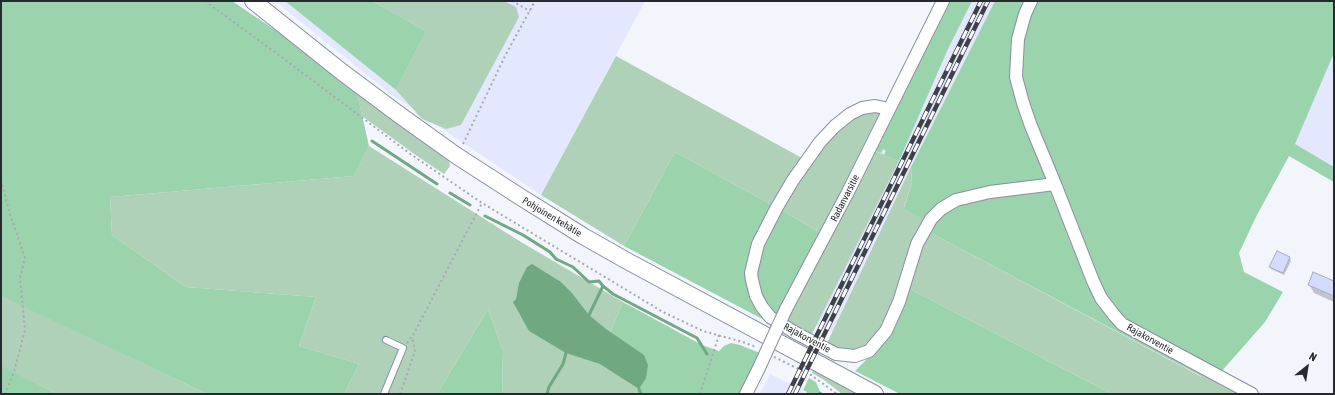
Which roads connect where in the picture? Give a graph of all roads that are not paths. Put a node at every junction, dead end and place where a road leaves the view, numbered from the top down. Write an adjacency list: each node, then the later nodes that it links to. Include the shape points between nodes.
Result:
1 (253, 1): 9 (main road, Pohjoinen kehätie, via 342,72 457,156 519,196 583,236)
2 (943, 1): 4 (street, Radanvarsitie)
3 (1031, 1): 5 (street, Rajakorventie, via 1018,39 1016,77 1031,126)
4 (889, 109): 5 (street, Rajakorventie, via 875,106 862,108 840,122 820,142 793,180 758,244 751,273 756,296 762,307 781,325 824,349 836,354 855,356 869,351 877,343 894,316 917,244 931,219 941,209 956,200 990,192); 8 (street, Radanvarsitie, bridge, via 786,309)
5 (1055, 184): 10 (street, Rajakorventie, via 1093,281 1101,298 1114,315 1133,330)
6 (386, 340): 7 (lane, via 403,348)
7 (384, 394)
8 (746, 394)
9 (875, 394)
10 (1252, 394)

